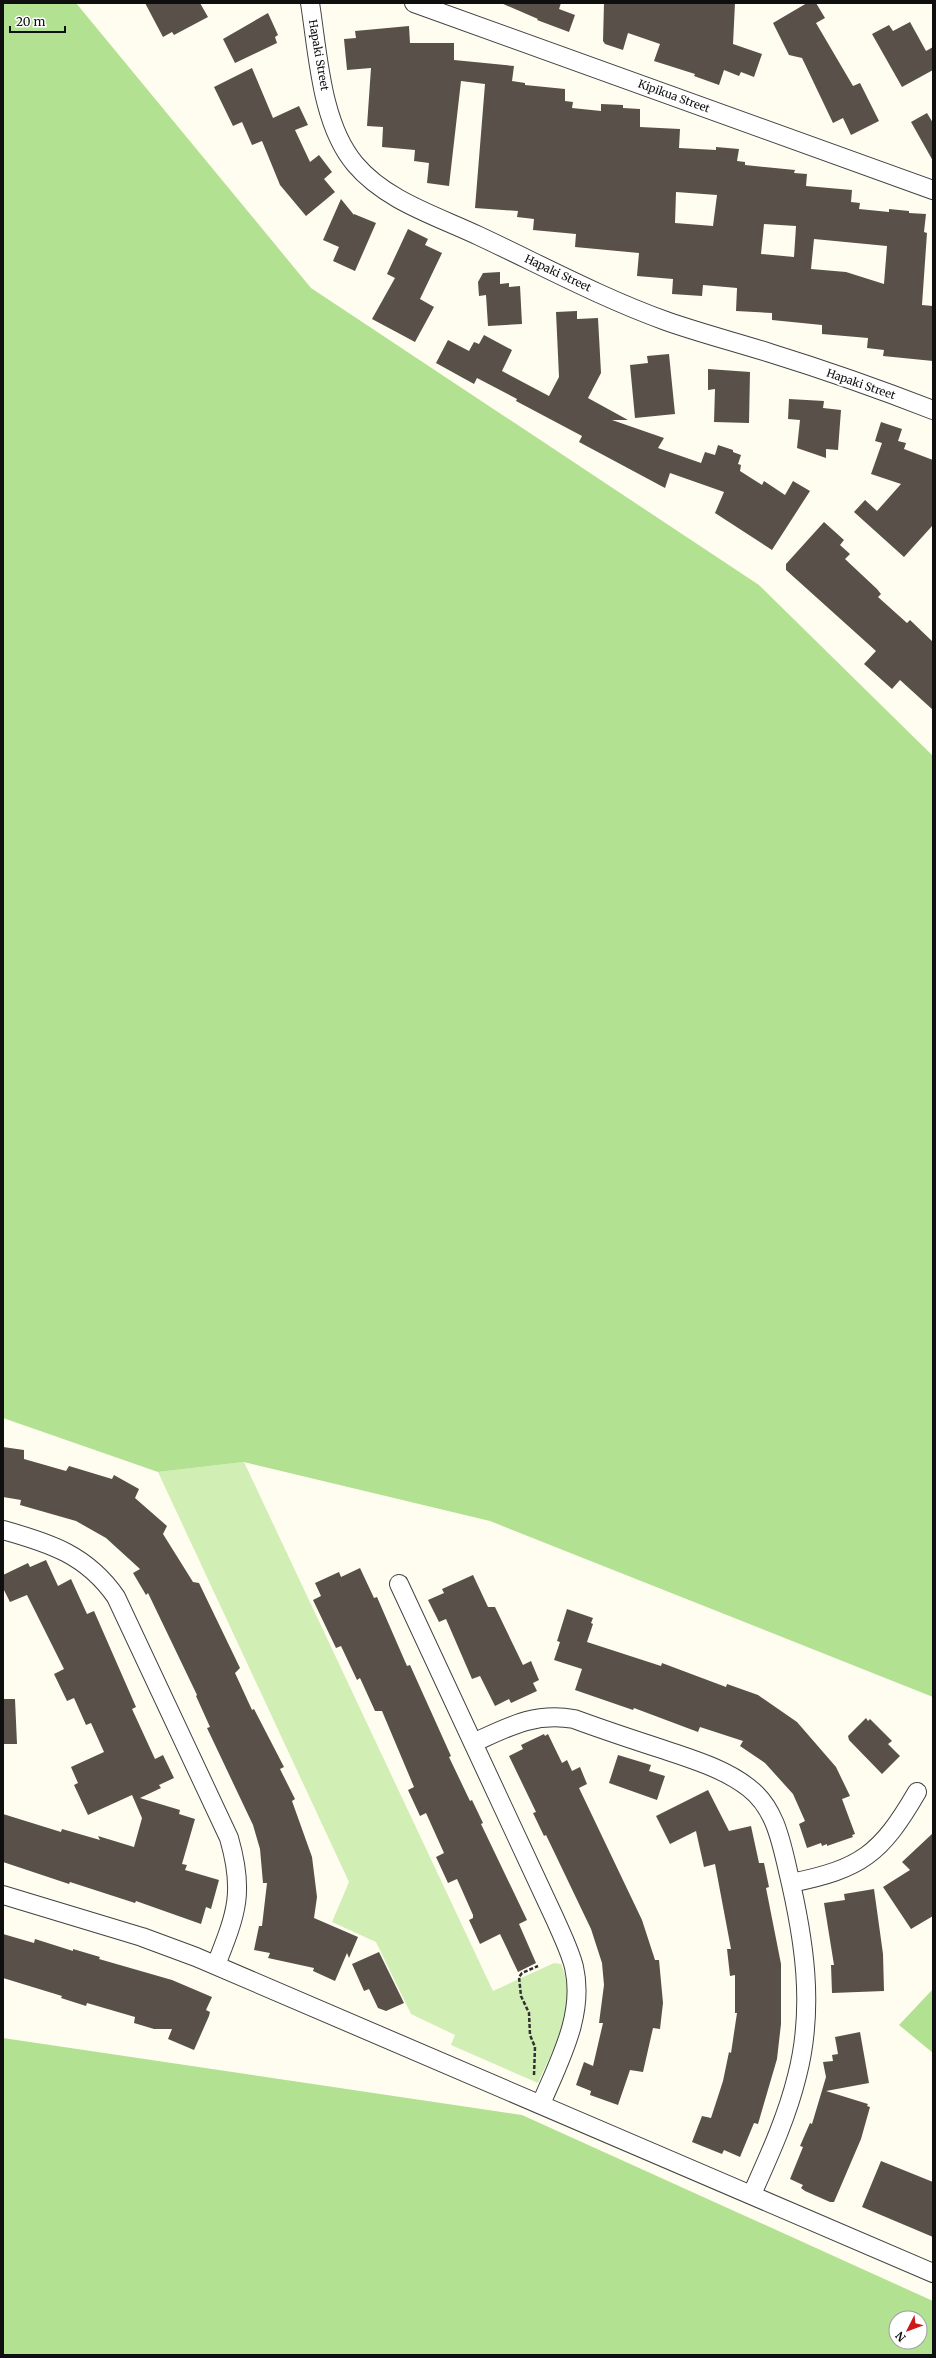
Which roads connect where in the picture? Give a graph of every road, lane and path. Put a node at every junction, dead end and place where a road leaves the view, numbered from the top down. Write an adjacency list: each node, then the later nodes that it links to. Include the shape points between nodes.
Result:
1 (310, 3): 4 (street, Hapaki Street, via 335,130 355,163 381,187 419,208 624,304)
2 (414, 3): 3 (street, Kipikua Street)
3 (933, 190)
4 (933, 410)
5 (3, 1530): 11 (street, via 68,1552 98,1574 116,1597 228,1838 234,1858 238,1901 230,1931)
6 (399, 1584): 7 (street)
7 (473, 1743): 9 (street, via 525,1721 556,1716 581,1722 722,1772 750,1789 768,1810 776,1826); 14 (street, via 555,1919 574,1968 576,1988 571,2030)
8 (917, 1792): 9 (street, via 894,1830 871,1853 836,1872)
9 (791, 1883): 15 (street, via 805,1959 807,2017 798,2075 791,2099)
10 (3, 1895): 11 (street, via 142,1937)
11 (216, 1965): 14 (street)
12 (538, 1966): 13 (path, via 522,1973 519,1978 521,1996 530,2018 530,2035 536,2052 533,2072)
13 (537, 2080)
14 (541, 2104): 15 (street)
15 (752, 2194): 16 (street)
16 (933, 2273)

